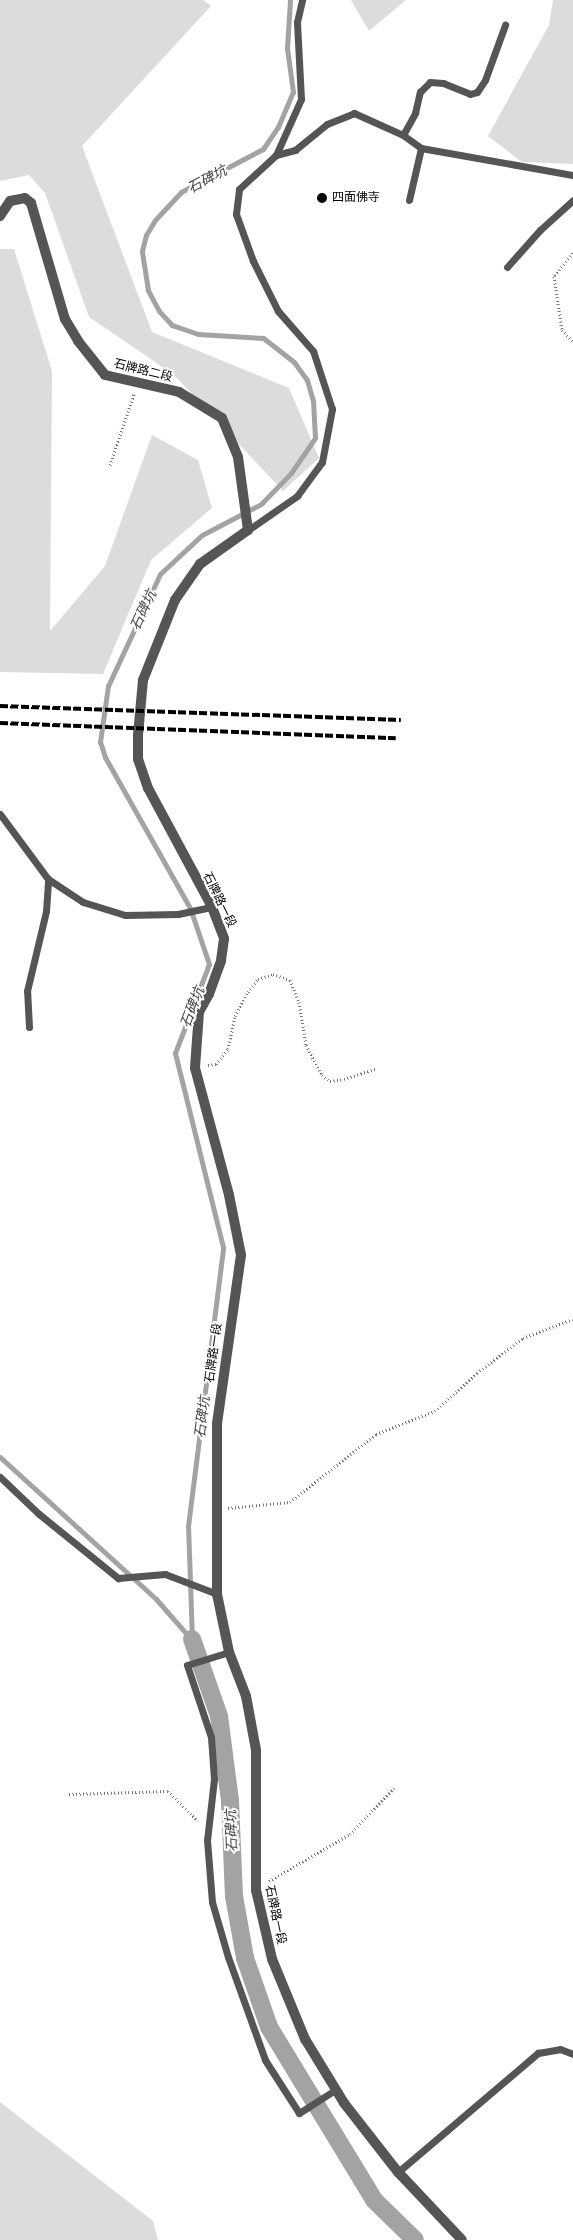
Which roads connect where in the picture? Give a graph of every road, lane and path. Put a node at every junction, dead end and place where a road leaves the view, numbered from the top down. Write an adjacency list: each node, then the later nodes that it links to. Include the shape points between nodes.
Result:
1 (302, 0): 5 (lane, via 297,22 301,99)
2 (505, 25): 3 (lane, via 485,80 477,92 470,94 430,82 420,92 415,113)
3 (403, 135): 4 (lane); 5 (lane, via 354,113 327,124 295,150)
4 (421, 148): 6 (lane); 7 (lane)
5 (276, 155): 15 (lane, via 239,189 236,214 253,261 278,311 314,351 332,409 322,462 297,496)
6 (573, 175)
7 (410, 200)
8 (573, 200): 11 (lane, via 540,230)
9 (0, 216): 13 (street, 石牌路二段, via 10,201 25,198 31,203 65,319 78,341 105,375)
10 (573, 253): 12 (path, via 554,276 562,330)
11 (508, 267)
12 (573, 342)
13 (138, 384): 14 (path); 15 (street, 石牌路二段, via 179,392 222,418 238,457)
14 (110, 465)
15 (248, 530): 18 (street, 石牌路一段, via 200,564 190,576 175,600 143,680 138,759 148,788)
16 (0, 814): 17 (lane)
17 (48, 879): 18 (lane, via 83,902 125,915 178,914); 19 (lane, via 46,911 27,991)
18 (212, 907): 20 (street, 石牌路一段, via 224,938 218,969 199,1012)
19 (29, 1027)
20 (195, 1068): 21 (path, via 216,1064 228,1049 235,1016 248,992 258,979 273,974 290,980 299,1002 306,1044 322,1076 330,1080 344,1079); 24 (street, 石牌路一段, via 229,1195 241,1255 217,1422)
21 (375, 1070)
22 (573, 1319): 24 (path, via 523,1338 477,1372 435,1411 376,1434 290,1502)
23 (0, 1477): 25 (lane, via 39,1514 118,1578 165,1574)
24 (215, 1509): 25 (street, 石牌路一段)
25 (217, 1594): 26 (street, 石牌路一段)
26 (229, 1652): 29 (lane, via 187,1665 211,1737 214,1779); 30 (street, 石牌路一段, via 246,1696 256,1750)
27 (395, 1787): 30 (path, via 350,1834)
28 (69, 1794): 29 (path, via 168,1791)
29 (208, 1832): 32 (lane, via 212,1902 228,1958 265,2060 299,2113)
30 (256, 1890): 32 (street, 石牌路一段, via 272,1959 305,2039)
31 (573, 2054): 33 (lane, via 560,2048 538,2053)
32 (335, 2090): 33 (street, 石牌路一段)
33 (398, 2172): 34 (street, 石牌路一段)
34 (462, 2240)

